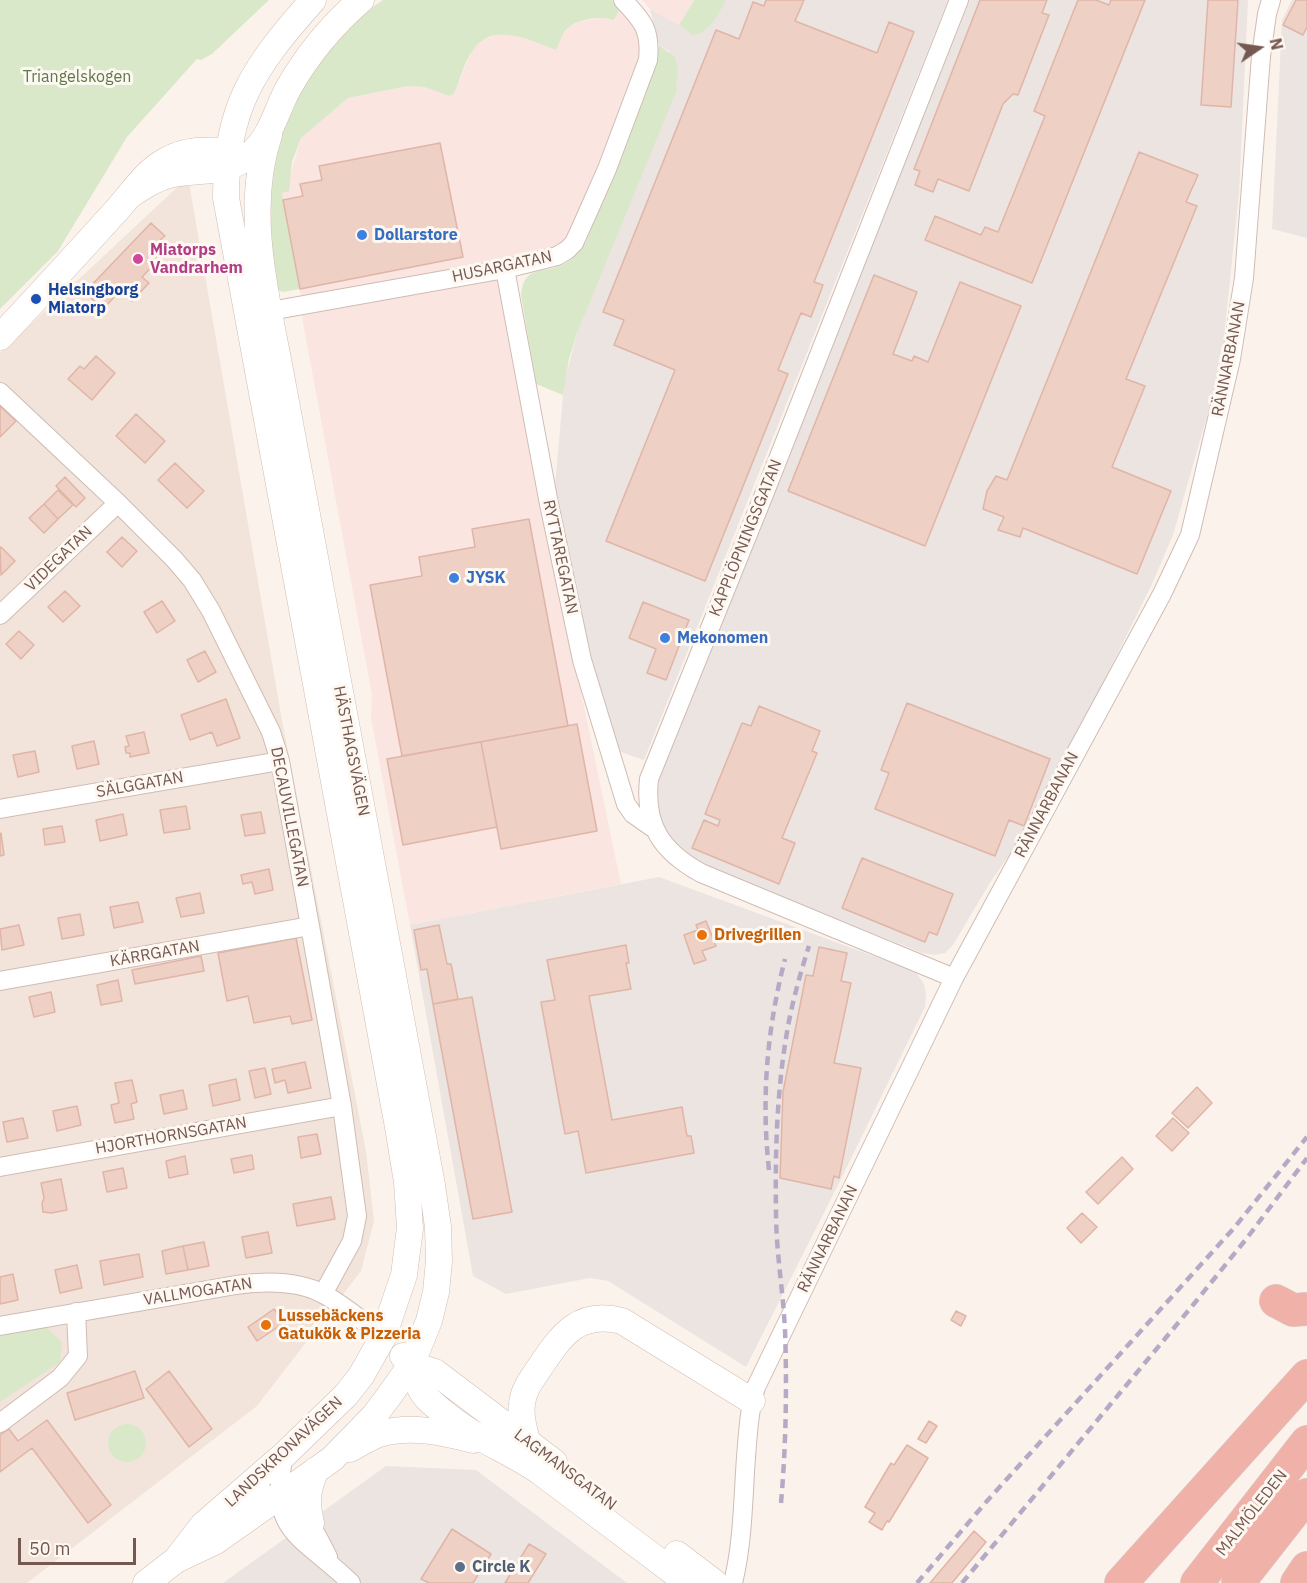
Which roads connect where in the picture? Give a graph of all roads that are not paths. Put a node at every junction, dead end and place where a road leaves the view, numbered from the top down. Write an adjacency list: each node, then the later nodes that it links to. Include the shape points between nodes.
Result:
1 (313, 0): 7 (main road, HÄSTHAGSVÄGEN, via 251,79 234,125)
2 (362, 0): 6 (main road, HÄSTHAGSVÄGEN, via 306,59 280,105)
3 (624, 0): 9 (street, HUSARGATAN, via 647,31 648,60 584,221 567,250)
4 (959, 0): 17 (street, KAPPLÖPNINGSGATAN, via 649,779 647,798)
5 (1271, 0): 19 (street, RÄNNARBANAN, via 1261,56 1244,278 1228,370 1190,535 1162,594)
6 (269, 135): 7 (main road, via 259,147); 8 (main road, HÄSTHAGSVÄGEN, via 260,171)
7 (231, 161): 8 (main road); 11 (main road, via 169,175 129,196); 23 (main road, HÄSTHAGSVÄGEN, via 226,198 396,1116)
8 (257, 209): 10 (main road, HÄSTHAGSVÄGEN)
9 (505, 269): 10 (street, HUSARGATAN); 17 (street, RYTTAREGATAN, via 582,660 626,804)
10 (270, 311): 28 (main road, HÄSTHAGSVÄGEN, via 438,1227 436,1292)
11 (0, 337)
12 (0, 392): 13 (street, DECAUVILLEGATAN)
13 (118, 502): 14 (street, VIDEGATAN); 15 (street, DECAUVILLEGATAN, via 192,580 261,711)
14 (0, 615)
15 (280, 761): 16 (street, SÄLGGATAN); 18 (street, DECAUVILLEGATAN)
16 (0, 809)
17 (653, 828): 19 (street, KAPPLÖPNINGSGATAN, via 667,849 701,873)
18 (310, 927): 20 (street, KÄRRGATAN); 21 (street, DECAUVILLEGATAN)
19 (954, 978): 30 (street, RÄNNARBANAN)
20 (0, 981)
21 (342, 1106): 22 (street, HJORTHORNSGATAN); 24 (street, DECAUVILLEGATAN, via 357,1225)
22 (0, 1167)
23 (410, 1228): 27 (main road, HÄSTHAGSVÄGEN, via 404,1275); 28 (main road)
24 (323, 1294): 25 (street, VALLMOGATAN, via 275,1282 254,1282); 27 (street, VALLMOGATAN)
25 (76, 1312): 26 (street, VALLMOGATAN); 31 (street, via 78,1356 60,1378)
26 (0, 1326)
27 (383, 1337): 28 (main road, LAGMANSGATAN); 35 (main road, LANDSKRONAVÄGEN, via 346,1395); 36 (main road, via 381,1381)
28 (411, 1365): 32 (main road, LAGMANSGATAN, via 435,1372); 34 (main road, LAGMANSGATAN, via 423,1393 442,1412); 36 (main road, LANDSKRONAVÄGEN, via 374,1416)
29 (1307, 1376): 47 (highway)
30 (752, 1401): 32 (main road, via 622,1321 603,1317 574,1326 563,1335 527,1386 521,1417); 44 (street, RÄNNARBANAN, via 739,1557)
31 (0, 1423)
32 (527, 1441): 44 (main road, LAGMANSGATAN)
33 (1307, 1442): 48 (highway, MALMÖLEDEN)
34 (502, 1448): 36 (main road, via 450,1434 407,1430 378,1435); 44 (main road, LAGMANSGATAN)
35 (284, 1455): 37 (main road, LANDSKRONAVÄGEN); 39 (street)
36 (324, 1464): 39 (main road, LANDSKRONAVÄGEN); 40 (main road, via 308,1491)
37 (239, 1494): 39 (street); 41 (main road, LANDSKRONAVÄGEN, via 203,1525)
38 (1307, 1496): 49 (highway, MALMÖLEDEN)
39 (279, 1497): 40 (street); 41 (main road, LANDSKRONAVÄGEN, via 216,1541); 42 (street, via 283,1516 294,1534)
40 (311, 1523): 42 (street)
41 (176, 1560): 45 (main road, LANDSKRONAVÄGEN)
42 (332, 1564): 46 (street)
43 (1307, 1569): 50 (highway)
44 (712, 1582)
45 (146, 1583)
46 (351, 1583)
47 (1121, 1583)
48 (1197, 1583)
49 (1239, 1583)
50 (1297, 1583)

